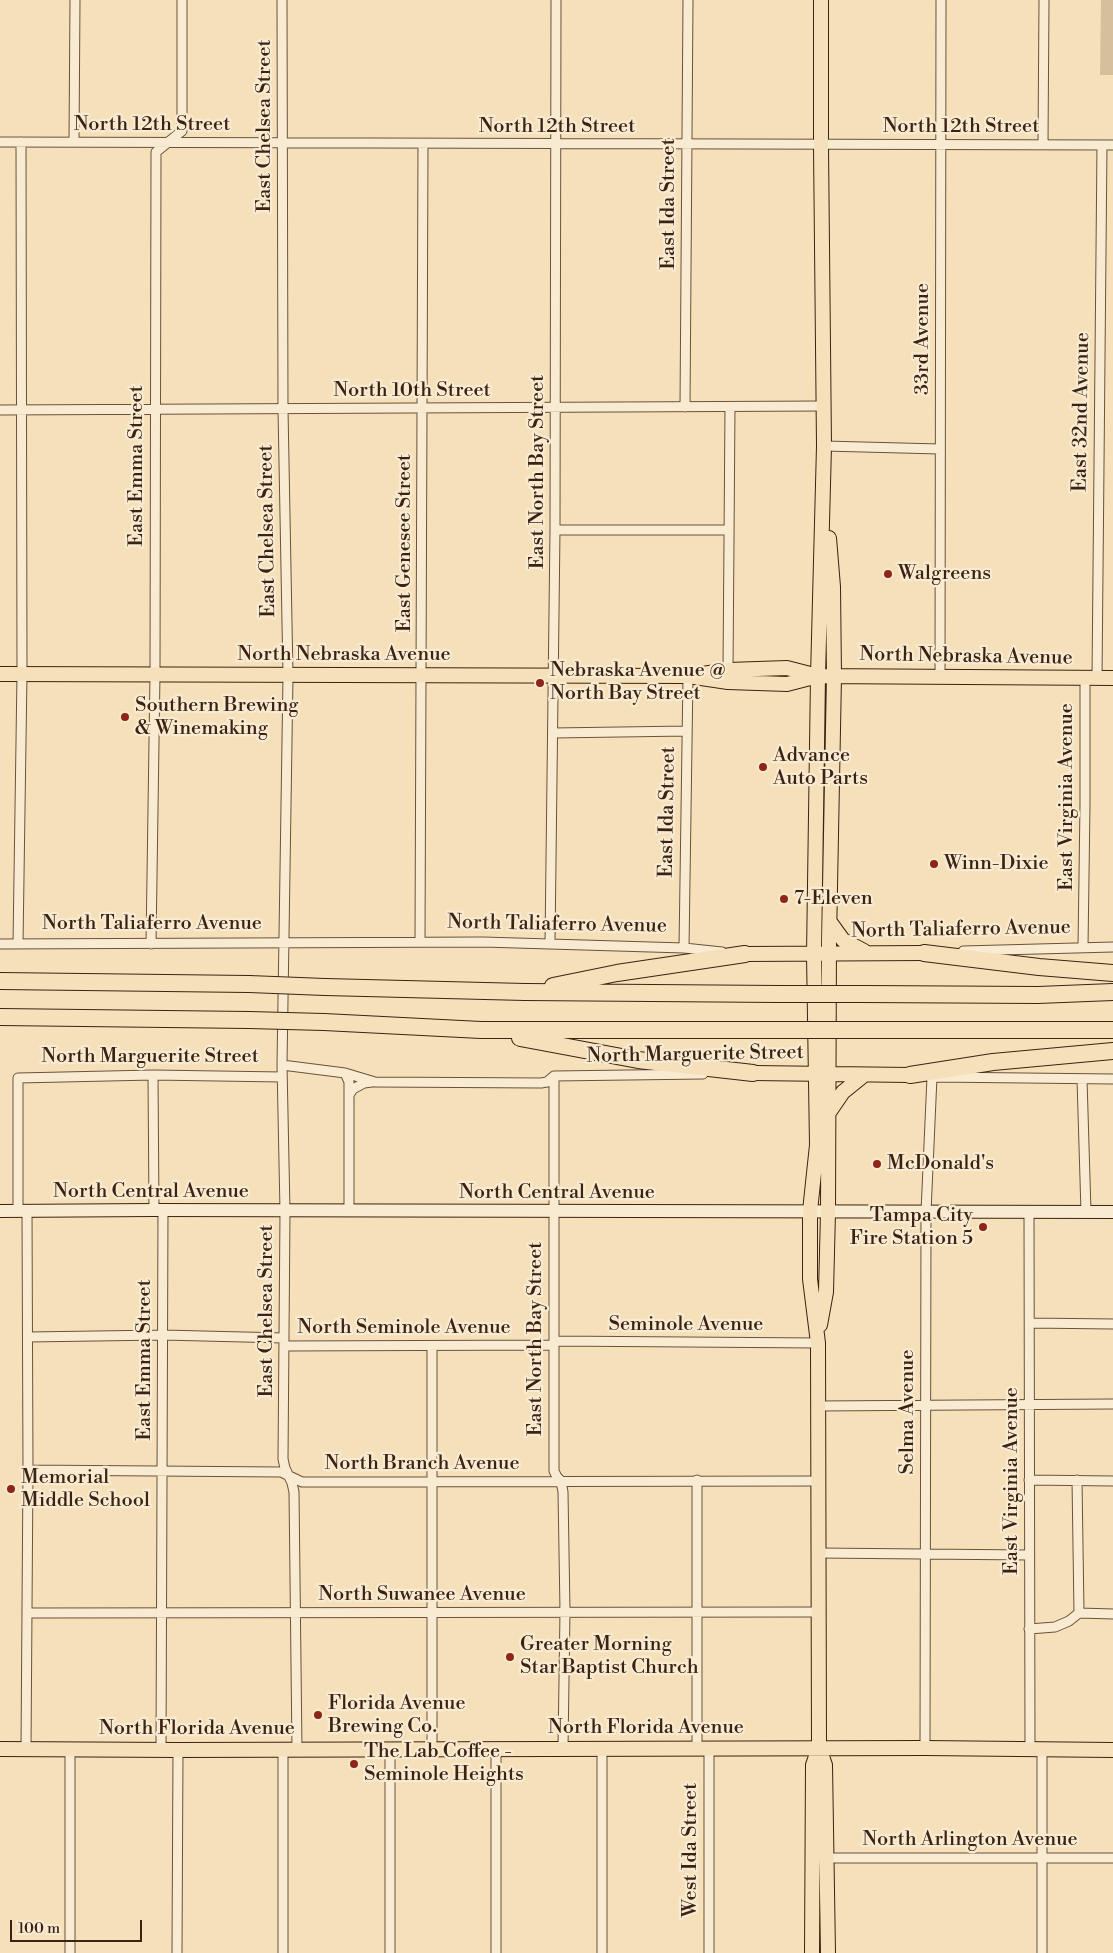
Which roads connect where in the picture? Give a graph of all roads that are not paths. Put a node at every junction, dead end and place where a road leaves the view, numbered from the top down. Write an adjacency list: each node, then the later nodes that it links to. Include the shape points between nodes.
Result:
1 (75, 0): 11 (street)
2 (182, 0): 12 (street, East Emma Street, via 182,131)
3 (282, 0): 13 (street, East Chelsea Street)
4 (556, 0): 15 (street, East North Bay Street)
5 (688, 0): 18 (street, East Ida Street)
6 (821, 0): 20 (main road)
7 (941, 0): 16 (street, 33rd Avenue)
8 (1044, 0): 17 (street)
9 (0, 142): 10 (street, North 12th Street)
10 (21, 142): 11 (street, North 12th Street); 30 (street)
11 (74, 142): 12 (street, North 12th Street)
12 (166, 143): 13 (street, North 12th Street); 27 (street, East Emma Street, via 156,152)
13 (282, 143): 14 (street, North 12th Street); 28 (street, East Chelsea Street)
14 (422, 144): 15 (street, North 12th Street); 24 (street, East Genesee Street)
15 (556, 144): 18 (street, North 12th Street); 25 (street, East North Bay Street)
16 (940, 144): 17 (street, North 12th Street); 20 (street, North 12th Street); 32 (street, 33rd Avenue)
17 (1043, 144): 21 (street, North 12th Street)
18 (687, 145): 20 (street, North 12th Street); 26 (street, East Ida Street)
19 (1113, 145): 21 (street, North 12th Street)
20 (821, 146): 22 (main road)
21 (1102, 146): 47 (street, East 32nd Avenue)
22 (823, 406): 23 (street, North 10th Street); 31 (main road)
23 (730, 407): 26 (street, North 10th Street); 35 (street)
24 (422, 408): 25 (street, North 10th Street); 28 (street, North 10th Street); 40 (street, East Genesee Street)
25 (556, 408): 26 (street, North 10th Street); 34 (street, East North Bay Street)
26 (685, 408)
27 (155, 409): 28 (street, North 10th Street); 30 (street, North 10th Street); 39 (street, East Emma Street)
28 (283, 409): 41 (street, East Chelsea Street)
29 (0, 410): 30 (street, North 10th Street)
30 (21, 410): 38 (street)
31 (824, 446): 32 (street); 33 (main road)
32 (940, 449): 46 (street, 33rd Avenue)
33 (823, 477): 44 (main road); 45 (main road, via 833,587)
34 (555, 530): 35 (street); 42 (street, East North Bay Street)
35 (728, 530): 36 (street)
36 (728, 670): 43 (main road, North Nebraska Avenue); 44 (main road, North Nebraska Avenue, via 787,668)
37 (0, 674): 38 (main road, North Nebraska Avenue)
38 (22, 674): 39 (main road, North Nebraska Avenue); 55 (street)
39 (155, 674): 41 (main road, North Nebraska Avenue); 56 (street, East Emma Street)
40 (422, 675): 41 (main road, North Nebraska Avenue); 42 (main road, North Nebraska Avenue); 52 (street, East Genesee Street)
41 (288, 676): 57 (street, East Chelsea Street)
42 (554, 676): 43 (main road, North Nebraska Avenue); 50 (street, East North Bay Street)
43 (688, 676): 44 (main road, North Nebraska Avenue, via 728,682 787,684); 49 (street, East Ida Street)
44 (818, 676): 45 (main road, North Nebraska Avenue); 64 (main road)
45 (834, 676): 46 (main road, North Nebraska Avenue); 51 (main road)
46 (940, 677): 47 (main road, North Nebraska Avenue)
47 (1091, 678): 48 (main road, North Nebraska Avenue); 58 (street, East Virginia Avenue)
48 (1113, 678)
49 (687, 731): 50 (street); 60 (street, East Ida Street)
50 (554, 733): 53 (street, East North Bay Street)
51 (830, 922): 61 (main road, via 844,940); 65 (main road)
52 (420, 942): 53 (street, North Taliaferro Avenue); 57 (street, North Taliaferro Avenue)
53 (550, 943): 60 (street, North Taliaferro Avenue)
54 (0, 944): 55 (street, North Taliaferro Avenue)
55 (18, 944): 56 (street, North Taliaferro Avenue)
56 (151, 944): 57 (street, North Taliaferro Avenue)
57 (284, 944): 74 (street, East Chelsea Street)
58 (1083, 947): 59 (street, North Taliaferro Avenue); 62 (street, North Taliaferro Avenue)
59 (1113, 947)
60 (684, 948): 63 (street, North Taliaferro Avenue)
61 (867, 953): 62 (main road, North Taliaferro Avenue); 65 (main road, North Taliaferro Avenue)
62 (924, 953): 66 (highway)
63 (745, 954): 64 (main road, North Taliaferro Avenue); 68 (highway, via 617,973)
64 (814, 954): 65 (main road, North Taliaferro Avenue); 77 (main road)
65 (829, 954): 77 (main road)
66 (1113, 973)
67 (0, 981): 68 (highway, bridge)
68 (525, 992): 69 (highway, bridge, via 1038,995)
69 (1113, 992)
70 (0, 1017): 71 (highway, bridge, via 324,1022)
71 (481, 1030): 72 (highway, bridge); 76 (highway, via 638,1060)
72 (1113, 1030)
73 (1113, 1051): 80 (highway, via 993,1062)
74 (282, 1064): 75 (street, North Marguerite Street); 82 (street, East Chelsea Street)
75 (345, 1073): 86 (street, North Marguerite Street); 87 (street)
76 (753, 1073): 77 (main road, North Marguerite Street); 81 (street, North Marguerite Street)
77 (823, 1074): 79 (main road, North Marguerite Street); 88 (main road); 95 (main road)
78 (154, 1075): 82 (street, North Marguerite Street); 89 (street, East Emma Street); 91 (street, North Marguerite Street, via 18,1078)
79 (864, 1075): 80 (main road, North Marguerite Street); 88 (main road, via 839,1096)
80 (910, 1075): 83 (street, North Marguerite Street)
81 (554, 1076): 86 (street, North Marguerite Street, via 541,1083); 94 (street, East North Bay Street)
82 (282, 1077): 92 (street, East Chelsea Street)
83 (932, 1077): 84 (street, North Marguerite Street); 97 (street, Selma Avenue)
84 (1082, 1079): 85 (street, North Marguerite Street); 99 (street)
85 (1113, 1079)
86 (375, 1082): 87 (street, via 364,1083)
87 (349, 1095): 93 (street)
88 (829, 1114): 96 (main road)
89 (158, 1210): 91 (street, North Central Avenue); 92 (street, North Central Avenue); 103 (street, East Emma Street)
90 (0, 1211): 91 (street, North Central Avenue)
91 (22, 1211): 104 (street)
92 (285, 1211): 93 (street, North Central Avenue); 105 (street, East Chelsea Street)
93 (349, 1211): 94 (street, North Central Avenue)
94 (554, 1212): 95 (street, North Central Avenue); 106 (street, East North Bay Street)
95 (810, 1212): 96 (street, North Central Avenue); 107 (main road, via 810,1279)
96 (828, 1212): 97 (street, North Central Avenue); 107 (main road, via 826,1292)
97 (926, 1212): 98 (street, North Central Avenue); 111 (street, Selma Avenue)
98 (1029, 1212): 99 (street, North Central Avenue); 101 (street, East Virginia Avenue)
99 (1086, 1212): 100 (street, North Central Avenue)
100 (1113, 1212)
101 (1030, 1323): 102 (street); 109 (street, East Virginia Avenue)
102 (1113, 1324)
103 (163, 1335): 104 (street); 105 (street); 114 (street, East Emma Street)
104 (28, 1336): 113 (street)
105 (284, 1342): 108 (street, North Seminole Avenue); 115 (street, East Chelsea Street, via 283,1459)
106 (554, 1343): 107 (street, Seminole Avenue); 108 (street, North Seminole Avenue); 120 (street, East North Bay Street, via 554,1471)
107 (818, 1343): 112 (main road)
108 (432, 1346): 119 (street)
109 (1029, 1404): 110 (street); 111 (street); 117 (street, East Virginia Avenue)
110 (1113, 1404)
111 (926, 1405): 112 (street); 124 (street, Selma Avenue)
112 (818, 1406): 121 (main road)
113 (28, 1470): 114 (street, North Branch Avenue); 131 (street)
114 (163, 1470): 115 (street, North Branch Avenue, via 281,1472); 129 (street, East Emma Street)
115 (289, 1477): 119 (street, North Branch Avenue, via 302,1482); 132 (street, East Chelsea Street, via 294,1492)
116 (697, 1480): 120 (street, North Branch Avenue); 121 (street, North Branch Avenue); 128 (street)
117 (1030, 1480): 118 (street); 125 (street, East Virginia Avenue)
118 (1077, 1480): 122 (street); 133 (street)
119 (432, 1481): 120 (street, North Branch Avenue); 126 (street)
120 (561, 1481): 127 (street, East North Bay Street)
121 (818, 1481): 123 (main road)
122 (1113, 1481)
123 (818, 1553): 124 (street); 130 (main road)
124 (925, 1554): 125 (street); 141 (street, Selma Avenue)
125 (1029, 1555): 135 (street, East Virginia Avenue)
126 (432, 1611): 127 (street, North Suwanee Avenue); 132 (street, North Suwanee Avenue); 146 (street)
127 (565, 1611): 128 (street, North Suwanee Avenue); 137 (street, East North Bay Street)
128 (697, 1611): 130 (street, North Suwanee Avenue); 139 (street)
129 (162, 1612): 131 (street, North Suwanee Avenue); 132 (street, North Suwanee Avenue); 147 (street, East Emma Street)
130 (818, 1612): 140 (main road)
131 (27, 1613): 143 (street)
132 (296, 1613): 150 (street, East Chelsea Street)
133 (1079, 1613): 134 (street); 135 (street, via 1055,1627)
134 (1113, 1614)
135 (1029, 1629): 151 (street, East Virginia Avenue)
136 (496, 1748): 137 (main road, North Florida Avenue); 146 (main road, North Florida Avenue); 160 (street)
137 (563, 1748): 138 (main road, North Florida Avenue)
138 (602, 1748): 139 (main road, North Florida Avenue); 161 (street)
139 (703, 1748): 140 (main road, North Florida Avenue); 162 (street, West Ida Street)
140 (818, 1748): 141 (main road, North Florida Avenue); 153 (main road, via 825,1765); 163 (main road, via 813,1765)
141 (925, 1748): 151 (main road, North Florida Avenue)
142 (0, 1749): 143 (main road, North Florida Avenue)
143 (26, 1749): 144 (main road, North Florida Avenue)
144 (70, 1749): 147 (main road, North Florida Avenue); 156 (street)
145 (390, 1749): 146 (main road, North Florida Avenue); 150 (main road, North Florida Avenue); 159 (street)
146 (432, 1749)
147 (161, 1750): 148 (main road, North Florida Avenue)
148 (178, 1750): 149 (main road, North Florida Avenue); 157 (street)
149 (282, 1750): 150 (main road, North Florida Avenue); 158 (street)
150 (297, 1750)
151 (1036, 1750): 152 (main road, North Florida Avenue); 154 (street, East Virginia Avenue)
152 (1113, 1750)
153 (827, 1858): 154 (street, North Arlington Avenue); 164 (main road)
154 (1042, 1858): 155 (street, North Arlington Avenue); 165 (street, East Virginia Avenue)
155 (1113, 1858)
156 (70, 1953)
157 (177, 1953)
158 (283, 1953)
159 (390, 1953)
160 (496, 1953)
161 (602, 1953)
162 (709, 1953)
163 (812, 1953)
164 (828, 1953)
165 (1042, 1953)

